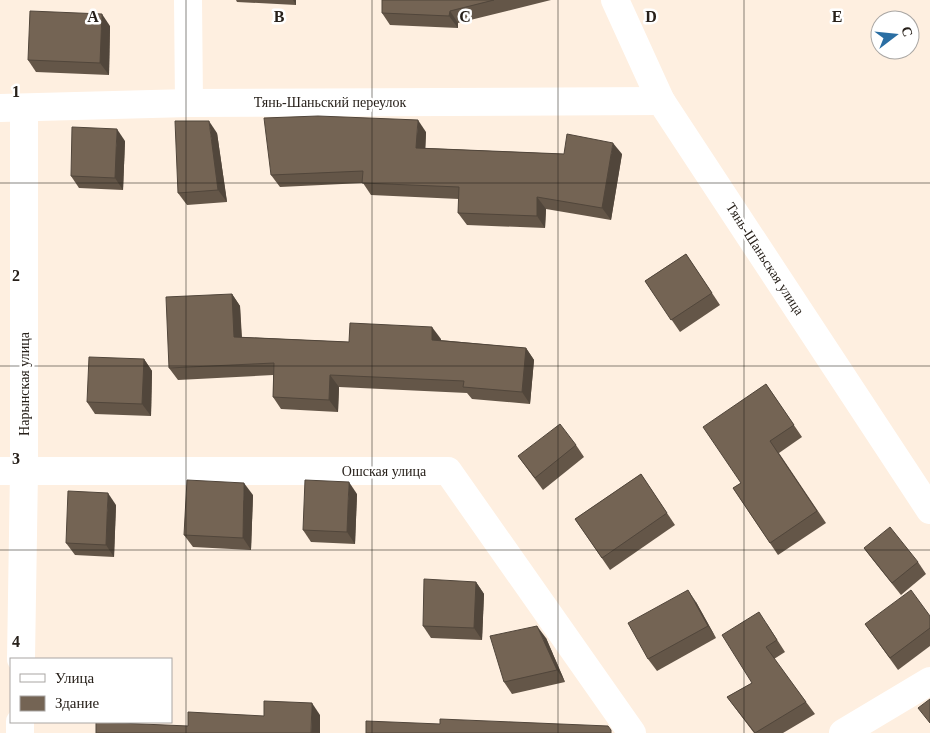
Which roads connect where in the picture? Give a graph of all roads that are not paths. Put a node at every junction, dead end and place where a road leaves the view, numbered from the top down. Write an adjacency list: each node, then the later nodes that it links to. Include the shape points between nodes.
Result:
1 (188, 0): 4 (street)
2 (615, 0): 3 (street, Тянь-Шаньская улица)
3 (661, 101): 4 (street, Тянь-Шаньский переулок); 7 (street, Тянь-Шаньская улица)
4 (189, 103): 5 (street, Тянь-Шаньский переулок)
5 (12, 108): 6 (street, Нарынская улица)
6 (12, 471): 8 (street, Нарынская улица); 10 (street, Ошская улица, via 448,471)
7 (930, 510)
8 (21, 658)
9 (930, 681): 11 (street)
10 (632, 733)
11 (843, 733)

